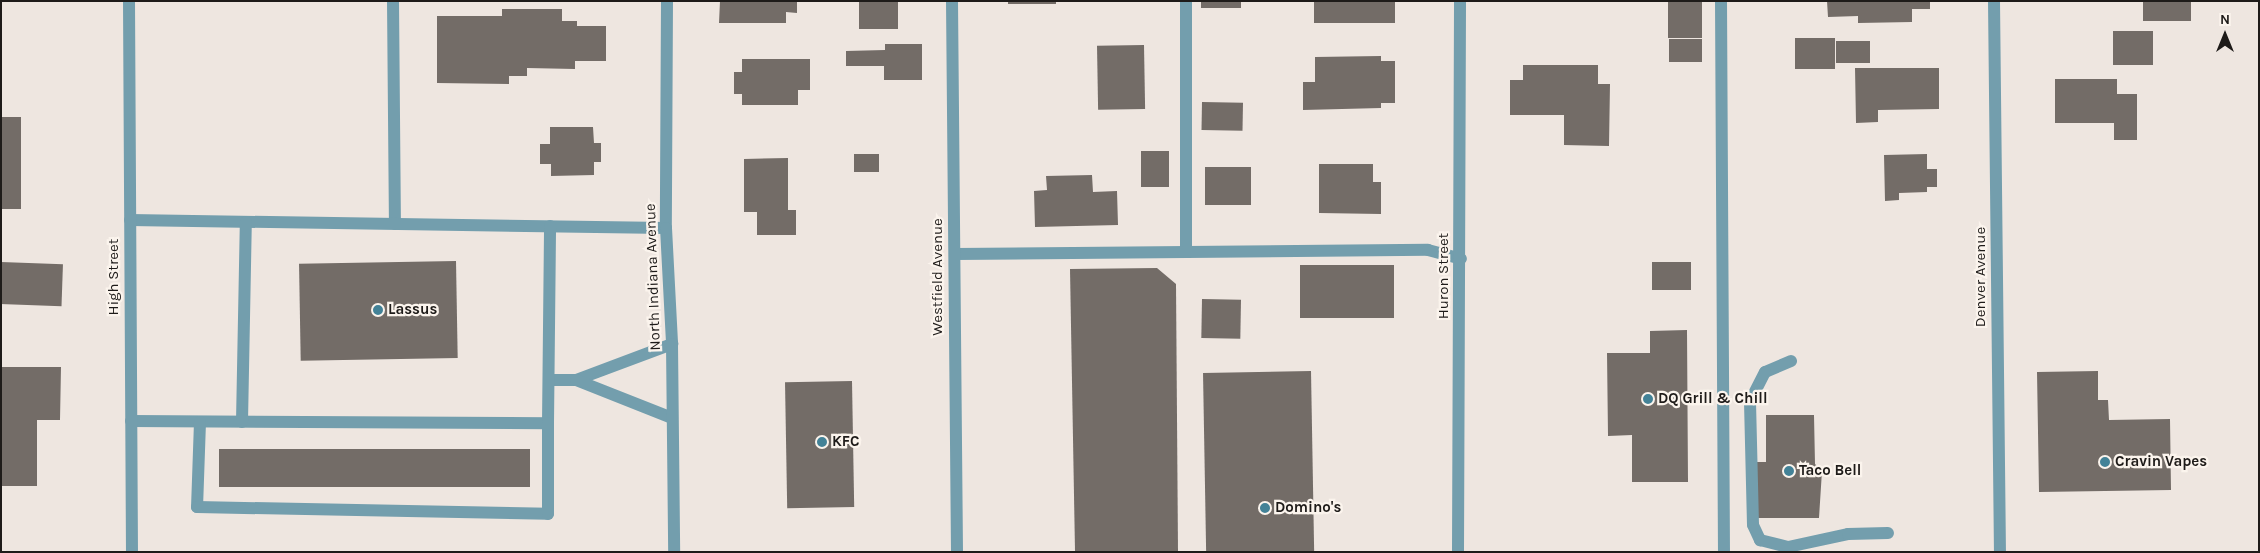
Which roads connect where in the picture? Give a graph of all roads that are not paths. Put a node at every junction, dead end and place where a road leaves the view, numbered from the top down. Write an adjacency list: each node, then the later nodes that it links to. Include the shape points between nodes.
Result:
1 (129, 1): 9 (street, High Street)
2 (393, 1): 11 (street)
3 (667, 1): 13 (street, North Indiana Avenue)
4 (952, 1): 15 (street, Westfield Avenue)
5 (1186, 1): 14 (street)
6 (1460, 1): 16 (street, Huron Street)
7 (1721, 1): 31 (street)
8 (1994, 1): 32 (street, Denver Avenue)
9 (130, 220): 10 (street); 22 (street, High Street)
10 (246, 222): 11 (street); 24 (street)
11 (395, 224): 12 (street)
12 (550, 226): 13 (street); 19 (street)
13 (666, 228): 17 (street, North Indiana Avenue)
14 (1186, 252): 15 (street); 16 (street, via 1428,250)
15 (954, 254): 29 (street, Westfield Avenue)
16 (1461, 259): 30 (street, Huron Street)
17 (672, 344): 20 (street); 21 (street, North Indiana Avenue)
18 (1791, 361): 26 (street, via 1765,372 1750,402 1752,525 1760,540 1788,547 1848,534)
19 (549, 380): 20 (street); 25 (street)
20 (576, 380): 21 (street)
21 (672, 418): 28 (street, North Indiana Avenue)
22 (131, 421): 23 (street); 27 (street, High Street)
23 (200, 422): 24 (street); 25 (street, via 197,507 548,514)
24 (242, 422): 25 (street)
25 (548, 423)
26 (1888, 533)
27 (132, 552)
28 (674, 552)
29 (957, 552)
30 (1458, 552)
31 (1724, 552)
32 (2000, 552)

